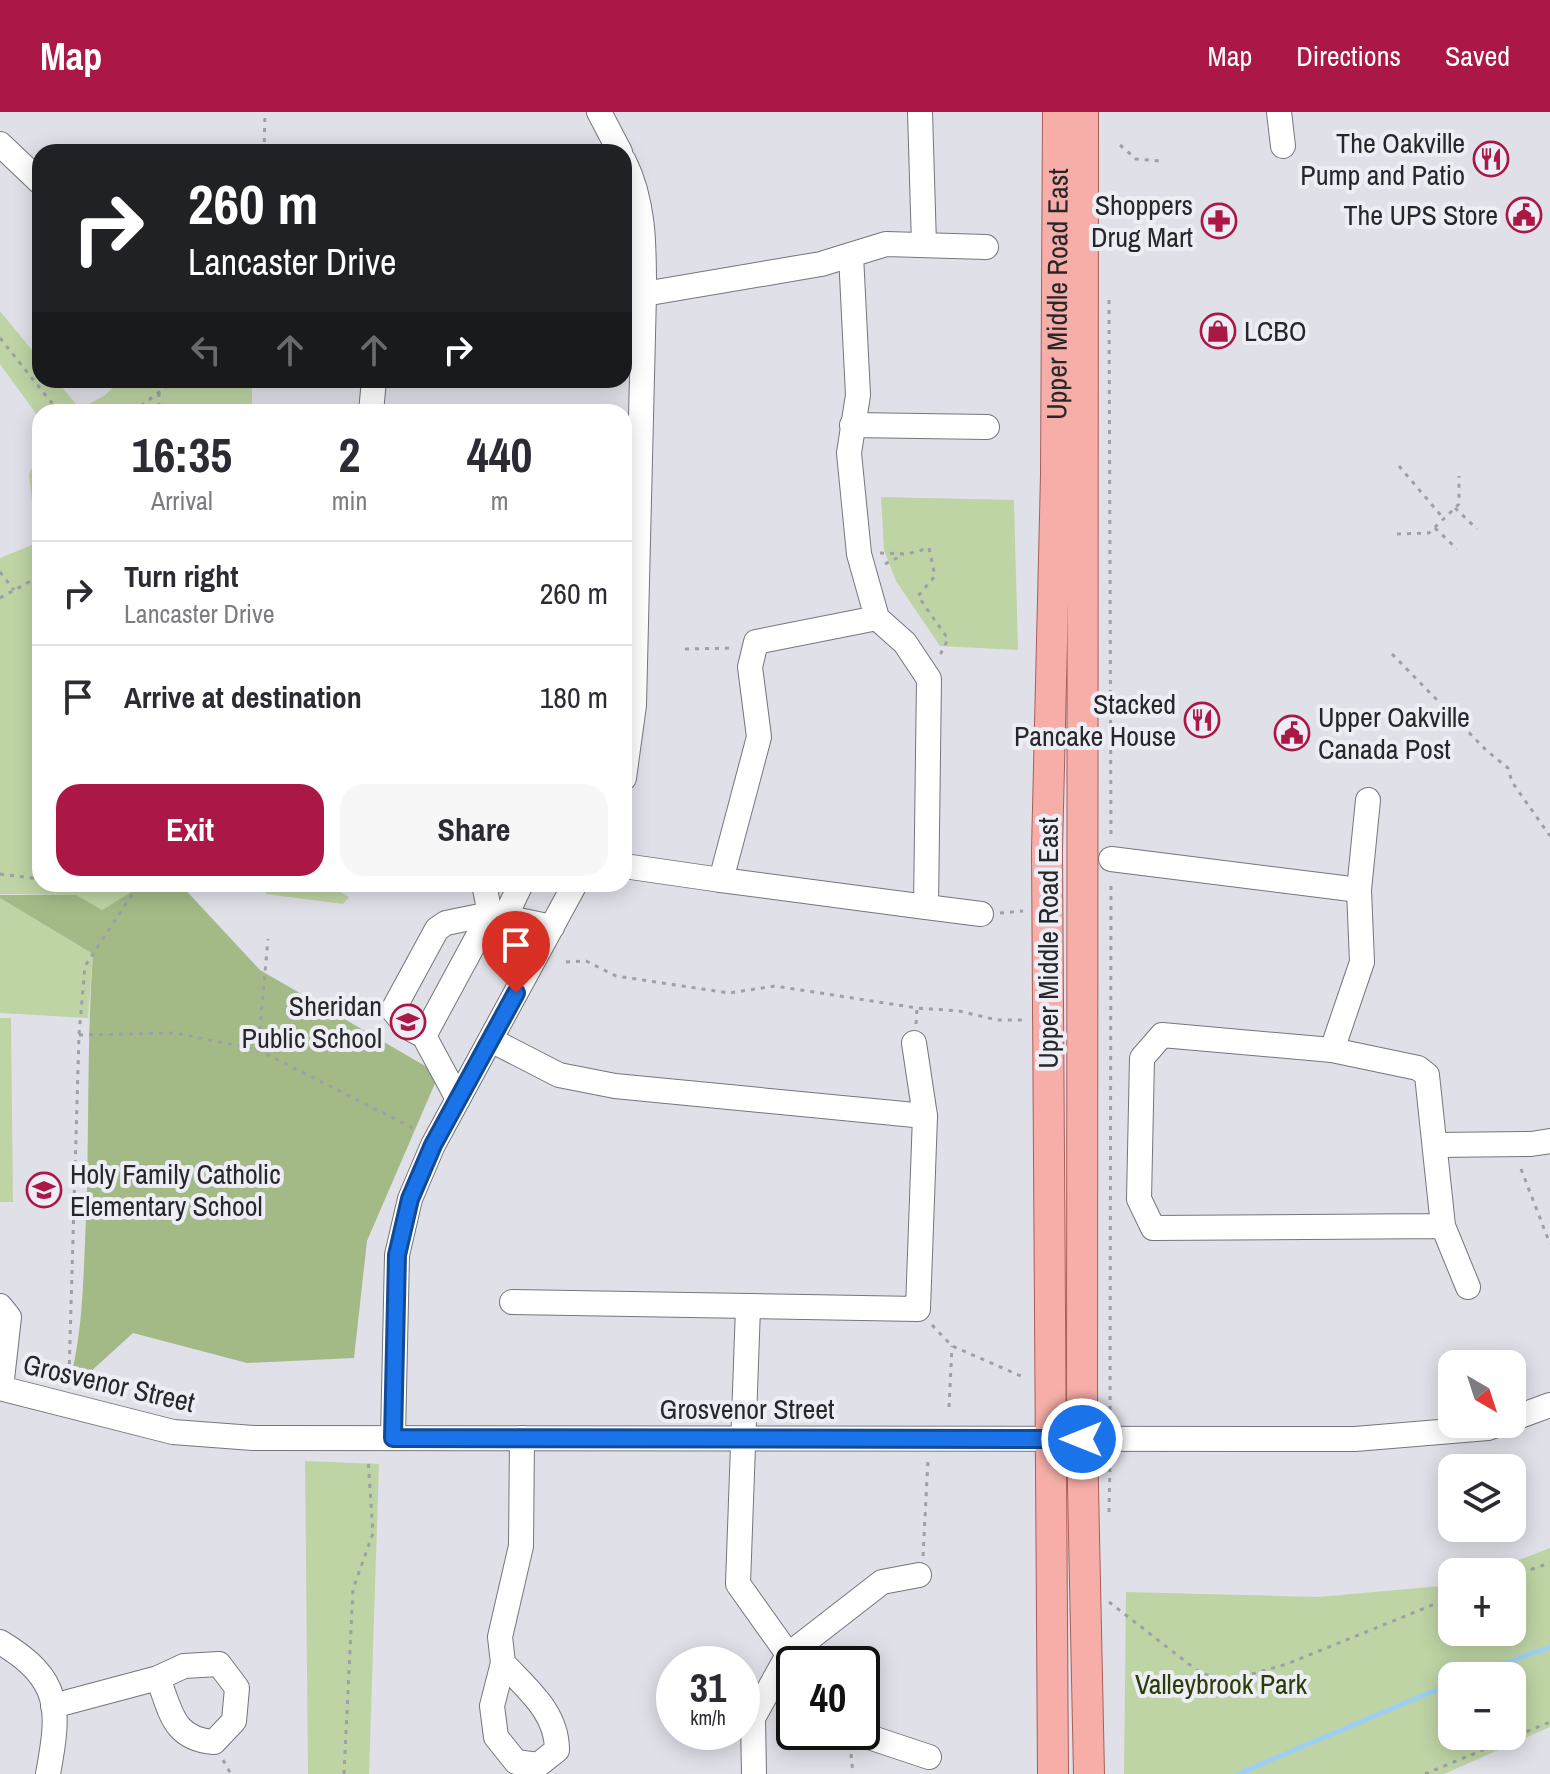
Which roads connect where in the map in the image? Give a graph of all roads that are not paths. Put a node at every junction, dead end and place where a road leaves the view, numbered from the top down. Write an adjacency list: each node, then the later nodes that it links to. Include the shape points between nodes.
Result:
1 (920, 112): 11 (street)
2 (1058, 112): 51 (main road, Upper Middle Road East, via 1047,850)
3 (1083, 112): 51 (main road, Upper Middle Road East)
4 (1279, 112): 8 (street)
5 (602, 113): 7 (street)
6 (0, 144): 9 (street)
7 (616, 144)
8 (1283, 146)
9 (32, 174)
10 (632, 176): 14 (street, via 644,236)
11 (924, 245): 12 (street); 13 (street, via 886,244)
12 (986, 247)
13 (851, 255): 14 (street); 15 (street, via 858,395)
14 (644, 294): 18 (street)
15 (852, 425): 16 (street); 17 (street, via 849,453 859,554)
16 (987, 427)
17 (877, 618): 22 (street, via 756,642 750,667 759,737); 27 (street, via 905,643 929,679)
18 (632, 623)
19 (1368, 800): 23 (street)
20 (1111, 859): 23 (street)
21 (632, 867): 22 (street)
22 (721, 880): 27 (street)
23 (1359, 890): 34 (street, via 1362,962)
24 (488, 892): 29 (street)
25 (515, 892): 29 (street)
26 (571, 892): 30 (street)
27 (926, 907): 28 (street)
28 (981, 914)
29 (498, 915): 30 (street); 31 (street); 31 (street, via 446,923 422,951 393,1010 407,1027)
30 (552, 927): 32 (street)
31 (424, 1036): 35 (street)
32 (491, 1040): 35 (street); 36 (street, via 559,1075 615,1086)
33 (914, 1043): 36 (street)
34 (1332, 1050): 38 (street, via 1418,1068 1427,1075); 39 (street, via 1162,1035 1142,1058 1139,1199 1153,1228)
35 (458, 1099): 48 (street, via 410,1199 397,1255)
36 (925, 1116): 42 (street, via 918,1309)
37 (1550, 1141): 38 (street)
38 (1435, 1145): 39 (street)
39 (1443, 1226): 40 (street)
40 (1468, 1287)
41 (512, 1302): 42 (street)
42 (748, 1308): 50 (street)
43 (4, 1311): 44 (street)
44 (0, 1388): 48 (street, Grosvenor Street, via 173,1432)
45 (1550, 1405): 46 (street)
46 (1526, 1414)
47 (1438, 1432): 51 (street, Grosvenor Street, via 1355,1439)
48 (393, 1438): 49 (street, Grosvenor Street)
49 (522, 1438): 50 (street, Grosvenor Street); 56 (street, via 521,1546 500,1637)
50 (744, 1439): 51 (street, Grosvenor Street); 54 (street, via 738,1584)
51 (1081, 1439): 64 (main road, Upper Middle Road East); 65 (main road, Upper Middle Road East)
52 (919, 1575): 55 (street, via 882,1582)
53 (0, 1642): 59 (street, via 22,1655 46,1682)
54 (782, 1646)
55 (806, 1646)
56 (503, 1663)
57 (158, 1678): 59 (street)
58 (776, 1682): 63 (street, via 753,1718)
59 (53, 1706): 62 (street, via 57,1723)
60 (880, 1747): 61 (street)
61 (929, 1757)
62 (48, 1774)
63 (754, 1774)
64 (1053, 1774)
65 (1089, 1774)

